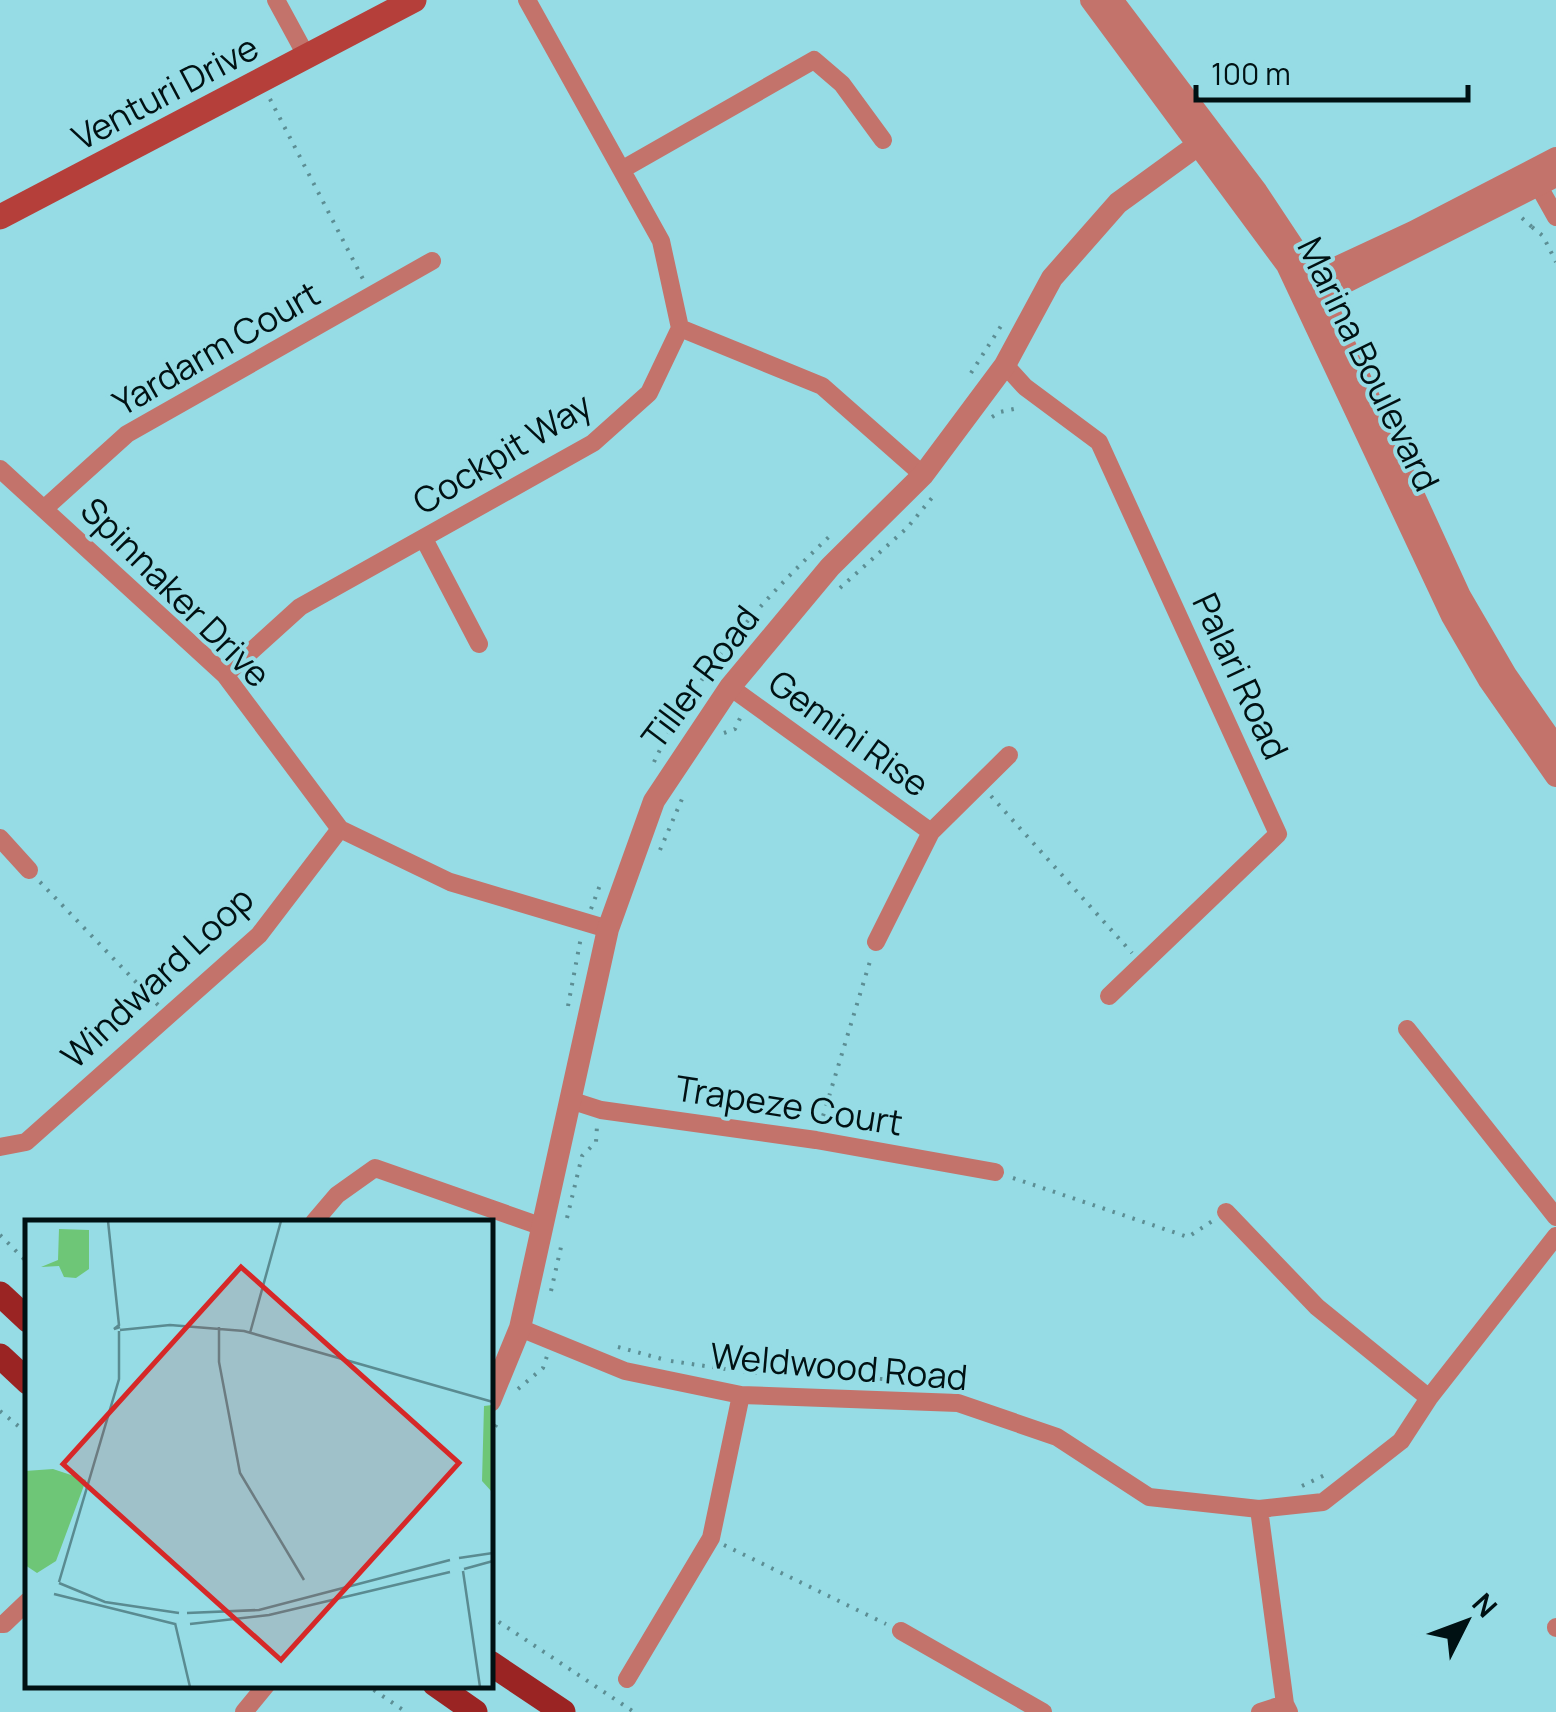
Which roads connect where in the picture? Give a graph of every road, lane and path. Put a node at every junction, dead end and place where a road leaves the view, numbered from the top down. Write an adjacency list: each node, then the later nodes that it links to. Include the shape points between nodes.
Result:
1 (276, 0): 7 (street)
2 (380, 0): 7 (main road, Venturi Drive)
3 (414, 0): 7 (main road, Venturi Drive)
4 (528, 0): 12 (street)
5 (1091, 0): 9 (street, Marina Boulevard)
6 (1112, 0): 9 (street, Marina Boulevard)
7 (303, 50): 14 (main road, Venturi Drive); 16 (main road, Venturi Drive)
8 (268, 94): 21 (path)
9 (1206, 139): 20 (street, Marina Boulevard); 23 (street, Tiller Road, via 1118,203 1052,278)
10 (883, 140): 12 (street, via 842,84 814,60)
11 (1556, 158): 13 (street)
12 (623, 169): 22 (street, via 661,241)
13 (1542, 178): 15 (street); 20 (street, via 1413,232)
14 (0, 201)
15 (1556, 217)
16 (0, 218)
17 (1532, 227): 19 (path)
18 (432, 261): 21 (street, Yardarm Court)
19 (1556, 262)
20 (1309, 289): 31 (street, Marina Boulevard, via 1460,596); 33 (street, Marina Boulevard, via 1452,616)
21 (372, 296): 26 (street, Yardarm Court, via 127,434)
22 (680, 328): 25 (street, via 822,386); 27 (street, Cockpit Way, via 649,392 593,443)
23 (1005, 365): 25 (street, Tiller Road); 41 (street, Palari Road, via 1098,442 1278,834)
24 (0, 469): 26 (street, Spinnaker Drive)
25 (922, 475): 30 (street, Tiller Road, via 830,567)
26 (45, 508): 29 (street, Spinnaker Drive)
27 (424, 539): 28 (street); 29 (street, Cockpit Way, via 300,607)
28 (480, 644)
29 (225, 675): 35 (street, Spinnaker Drive)
30 (730, 687): 36 (street, Gemini Rise); 39 (street, Tiller Road, via 654,801)
31 (1556, 747)
32 (1009, 755): 34 (street, Gemini Rise)
33 (1556, 776)
34 (981, 784): 36 (street, Gemini Rise); 41 (path)
35 (340, 830): 39 (street, Spinnaker Drive, via 450,882); 43 (street, Windward Loop, via 259,935)
36 (932, 832): 40 (street, Gemini Rise)
37 (0, 838): 38 (street)
38 (28, 870): 43 (path)
39 (608, 929): 45 (street, Tiller Road)
40 (876, 942): 46 (path)
41 (1142, 964): 42 (street, Palari Road)
42 (1108, 996)
43 (168, 1016): 47 (street, Windward Loop, via 26,1142)
44 (1407, 1029): 50 (street)
45 (572, 1101): 46 (street, Trapeze Court); 52 (street, Tiller Road)
46 (816, 1140): 48 (street, Trapeze Court)
47 (0, 1148)
48 (996, 1172): 49 (path, via 1188,1237)
49 (1226, 1212): 65 (street, via 1318,1307)
50 (1556, 1217)
51 (316, 1220): 52 (street, via 376,1168)
52 (543, 1227): 58 (street, Tiller Road)
53 (0, 1235): 55 (path)
54 (1556, 1236): 65 (street, Weldwood Road)
55 (25, 1259)
56 (0, 1294): 57 (main road)
57 (25, 1317)
58 (520, 1328): 59 (street, Weldwood Road); 66 (street, Tiller Road)
59 (555, 1341): 64 (street, Weldwood Road, via 625,1371); 66 (path, via 543,1368)
60 (610, 1345): 63 (path, via 752,1372)
61 (0, 1356): 62 (main road)
62 (25, 1379)
63 (941, 1384)
64 (742, 1395): 72 (street, Weldwood Road, via 958,1404 1057,1437 1150,1497); 73 (street)
65 (1429, 1398): 72 (street, Weldwood Road, via 1401,1441 1323,1502)
66 (503, 1401): 68 (path)
67 (0, 1411): 69 (path)
68 (492, 1431)
69 (25, 1432)
70 (1340, 1467): 71 (path)
71 (1291, 1489)
72 (1259, 1509): 83 (street)
73 (711, 1538): 77 (path); 79 (street)
74 (25, 1604): 76 (street)
75 (492, 1617): 88 (path)
76 (0, 1624)
77 (901, 1631): 89 (street)
78 (492, 1664): 87 (main road)
79 (627, 1679)
80 (265, 1687): 84 (street)
81 (369, 1687): 85 (path)
82 (439, 1687): 86 (main road)
83 (1287, 1708): 90 (street)
84 (244, 1712)
85 (406, 1712)
86 (476, 1712)
87 (563, 1712)
88 (634, 1712)
89 (1043, 1712)
90 (1260, 1712)

